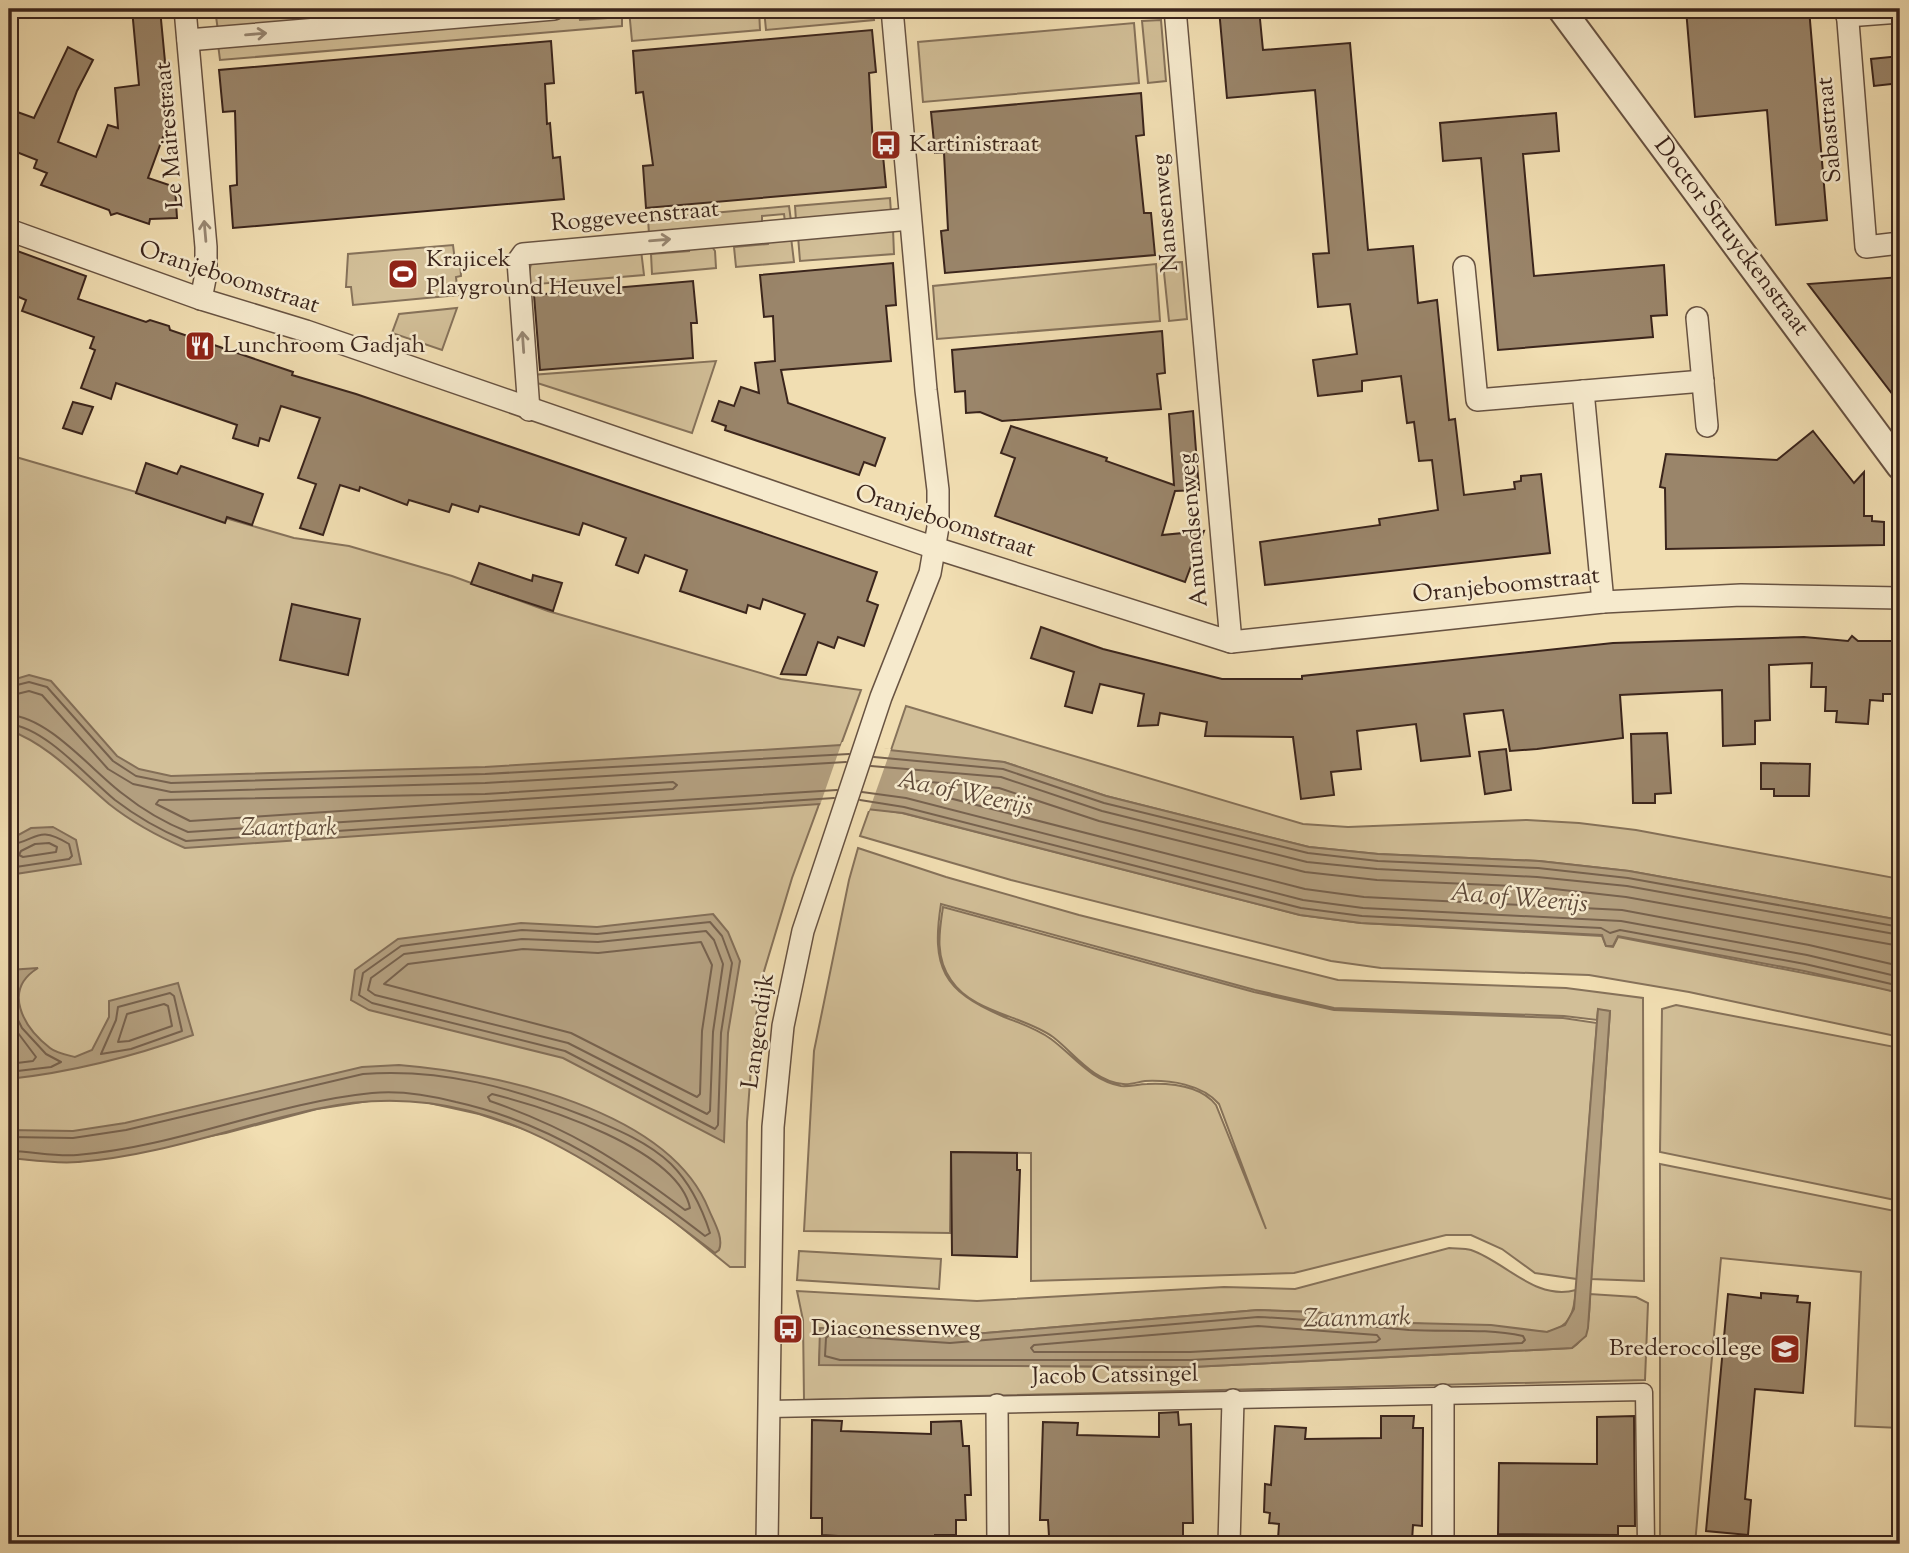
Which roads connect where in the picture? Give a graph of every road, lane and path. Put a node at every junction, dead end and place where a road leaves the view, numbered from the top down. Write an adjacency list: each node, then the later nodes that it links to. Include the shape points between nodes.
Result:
1 (186, 9): 8 (street, Le Mairestraat)
2 (554, 9): 8 (street, one-way to 2)
3 (892, 9): 9 (street)
4 (1175, 9): 18 (street, Nansenweg)
5 (1561, 9): 20 (street, Doctor Struyckenstraat)
6 (1847, 12): 7 (street); 11 (street, Sabastraat, via 1866,247)
7 (1900, 12)
8 (188, 40): 13 (street, Le Mairestraat, one-way to 8, via 206,247)
9 (910, 219): 17 (street, Roggeveenstraat, one-way to 9, via 518,261 523,254); 21 (street, via 938,490)
10 (9, 230): 13 (street, Oranjeboomstraat)
11 (1900, 243)
12 (1464, 267): 16 (street, via 1478,400)
13 (201, 299): 17 (street, Oranjeboomstraat)
14 (1697, 318): 15 (street)
15 (1703, 381): 16 (street); 19 (street)
16 (1583, 391): 23 (street)
17 (529, 410): 21 (street, Oranjeboomstraat)
18 (1210, 413): 24 (street, Amundsenweg)
19 (1707, 426)
20 (1900, 466)
21 (935, 548): 24 (street, Oranjeboomstraat); 28 (street, Langendijk, via 803,931 783,1026 773,1127)
22 (1900, 598): 23 (street, Oranjeboomstraat, via 1754,595)
23 (1602, 602): 24 (street, Oranjeboomstraat)
24 (1231, 642)
25 (1443, 1395): 26 (street, Jacob Catssingel); 32 (street); 33 (street, Jacob Catssingel, via 1644,1392)
26 (1233, 1400): 27 (street, Jacob Catssingel); 31 (street, Jacob Catssingel)
27 (998, 1405): 28 (street, Jacob Catssingel); 30 (street)
28 (769, 1409): 29 (street, Langendijk)
29 (767, 1544)
30 (998, 1544)
31 (1229, 1544)
32 (1443, 1544)
33 (1646, 1544)

